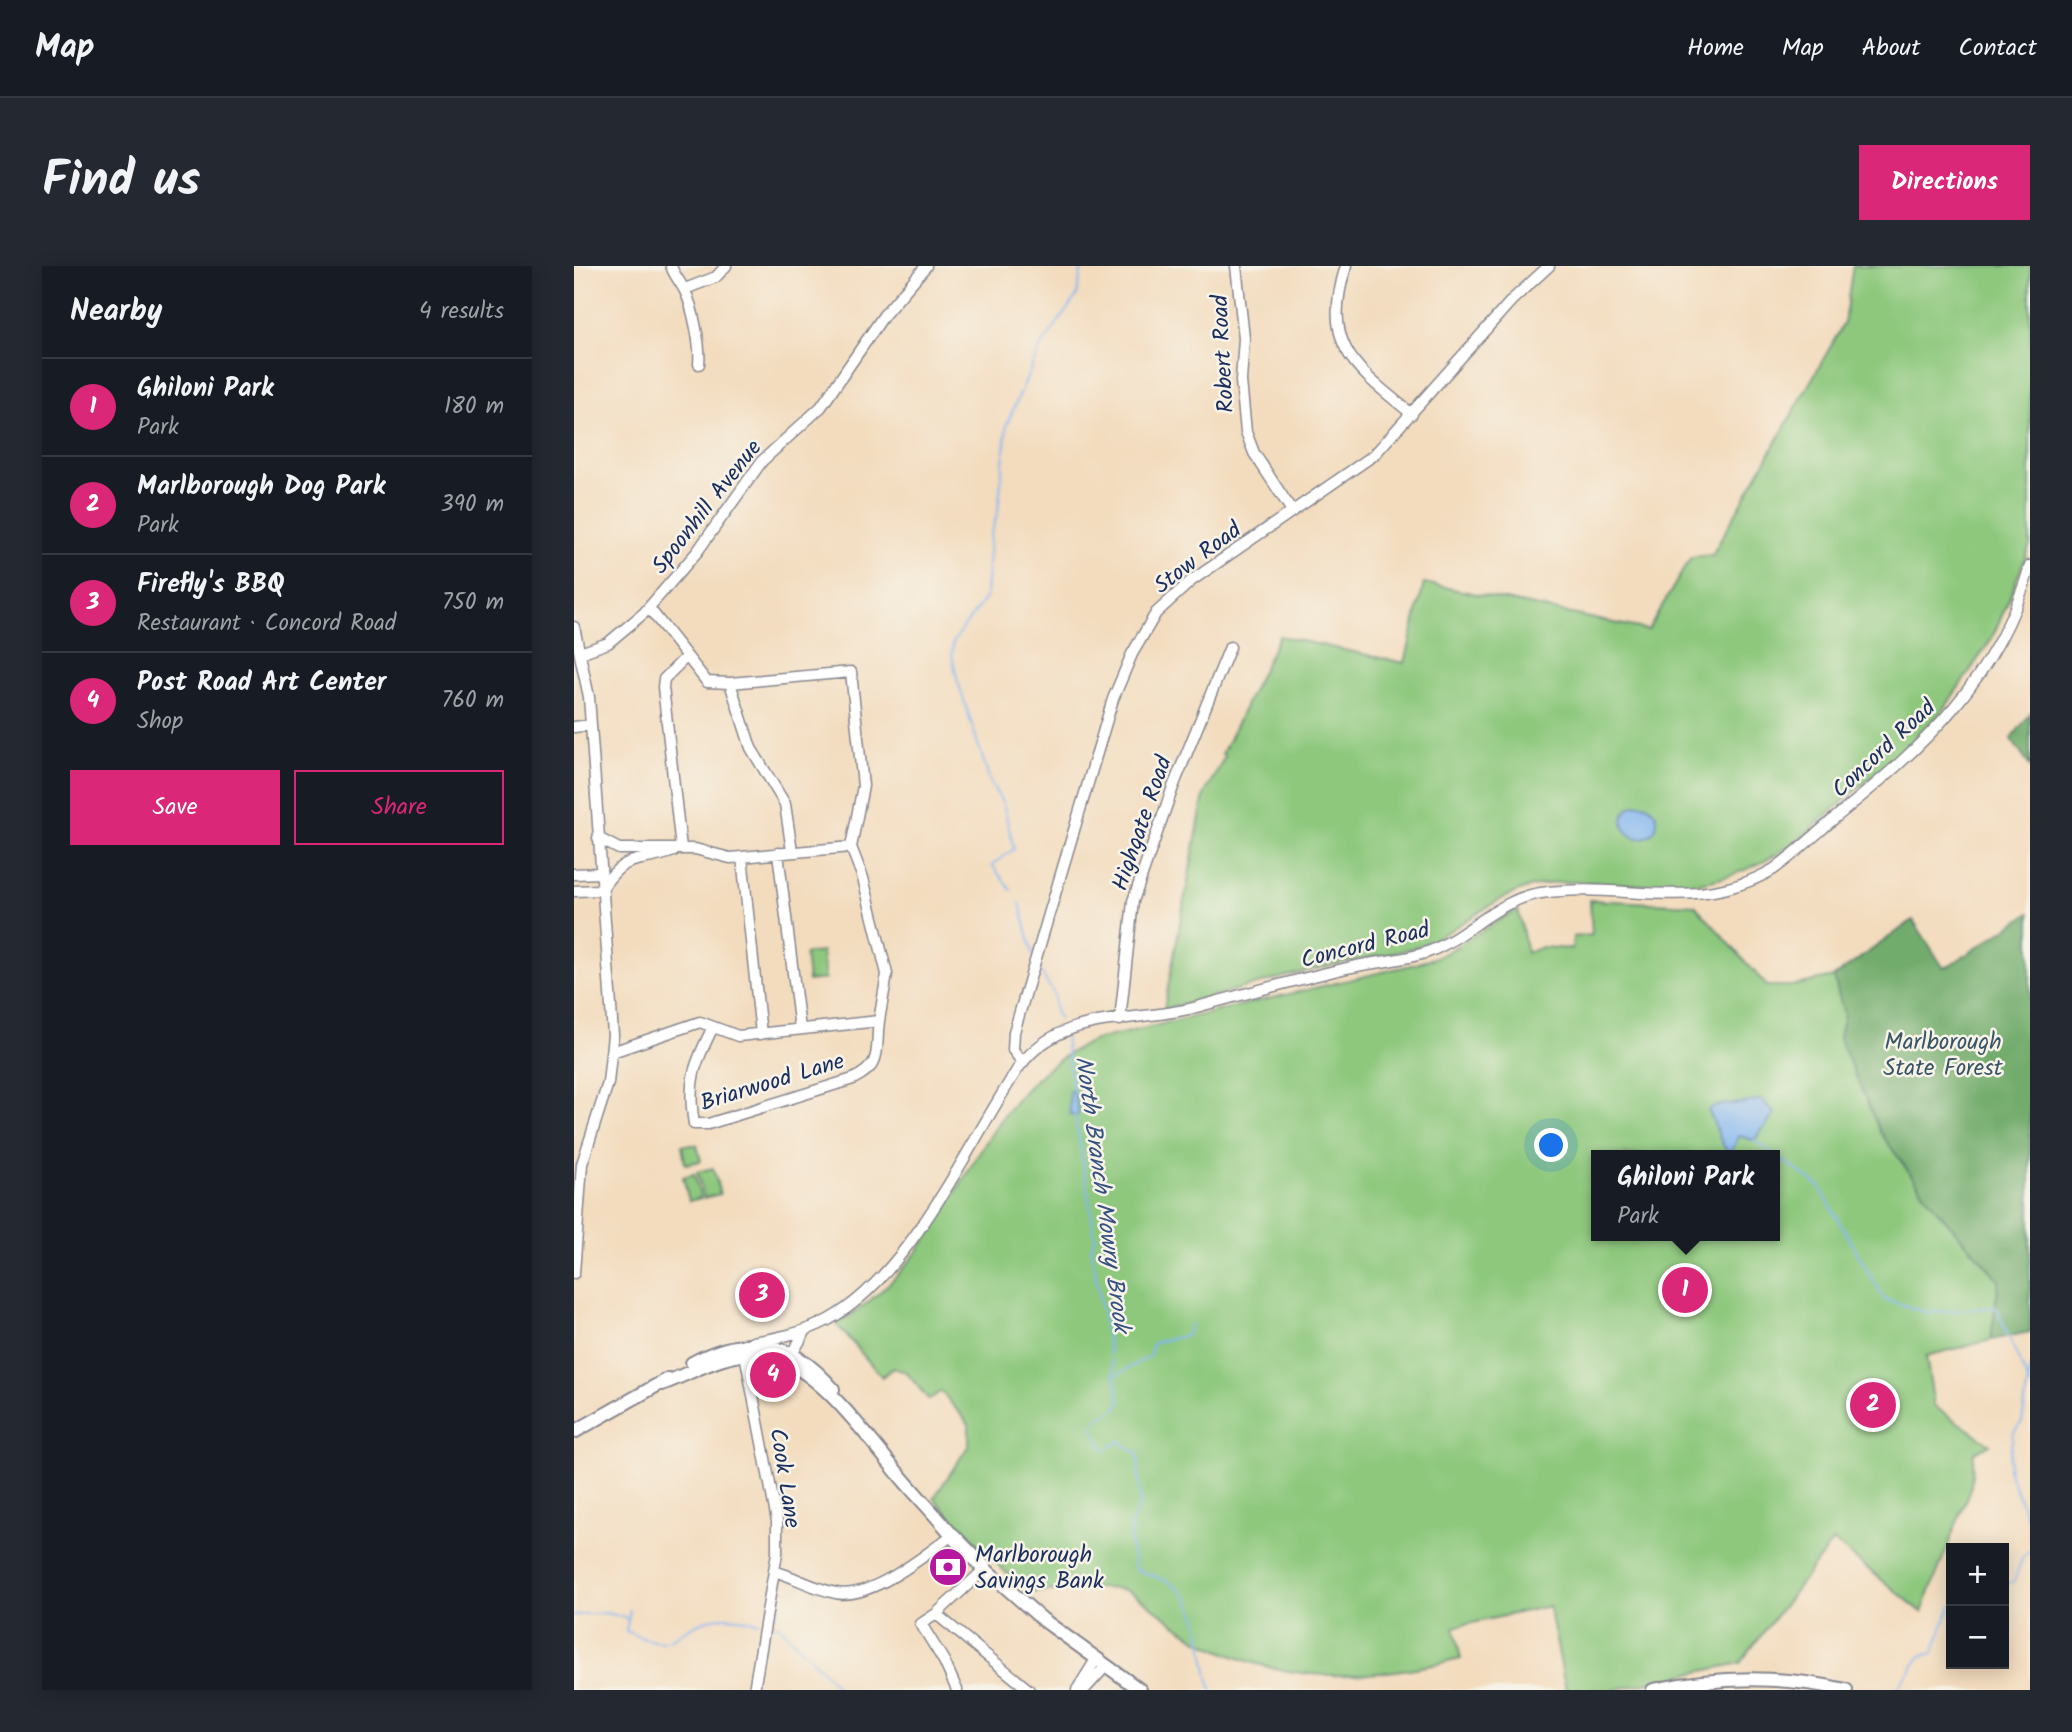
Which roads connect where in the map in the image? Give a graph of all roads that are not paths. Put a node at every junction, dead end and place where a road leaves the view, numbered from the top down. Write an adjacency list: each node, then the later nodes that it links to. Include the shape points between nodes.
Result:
1 (671, 266): 7 (street, via 676,281)
2 (726, 266): 7 (street, via 716,277)
3 (926, 266): 12 (street, Spoonhill Avenue, via 884,315 821,407 762,461 707,540)
4 (1236, 266): 10 (street, Robert Road, via 1244,338 1241,381 1246,432 1254,453)
5 (1346, 266): 9 (street, via 1336,309 1345,348 1364,375)
6 (1549, 266): 9 (street, Stow Road, via 1512,300)
7 (685, 289): 8 (street, via 701,351)
8 (699, 364)
9 (1412, 414): 10 (street, Stow Road, via 1361,465)
10 (1292, 511): 36 (street, Stow Road, via 1178,590 1156,613 1132,654 1111,706 1014,1032 1013,1050)
11 (2030, 566): 30 (street, Concord Road, via 1992,656 1933,734 1761,877 1694,895 1540,893 1509,903 1456,938 1412,957 1346,968 1178,1012)
12 (649, 608): 15 (street, Spoonhill Avenue, via 614,639); 16 (street)
13 (574, 627): 15 (street)
14 (1230, 648): 30 (street, Highgate Road, via 1133,901)
15 (580, 653): 18 (street)
16 (685, 658): 17 (street, via 706,682); 22 (street, via 664,678 663,687)
17 (730, 683): 21 (street, via 851,671 863,786); 23 (street, via 751,748 785,804)
18 (590, 725): 19 (street); 20 (street)
19 (574, 727)
20 (598, 838): 22 (street, via 619,849); 26 (street)
21 (850, 847): 23 (street); 31 (street, Briarwood Lane, via 863,878 887,974)
22 (681, 848): 25 (street); 28 (street, via 614,869)
23 (792, 851): 24 (street)
24 (778, 853): 25 (street); 33 (street, Briarwood Lane)
25 (742, 857): 34 (street)
26 (600, 873): 27 (street); 28 (street)
27 (574, 874)
28 (601, 890): 29 (street); 35 (street)
29 (574, 891)
30 (1120, 1020): 36 (street, Concord Road, via 1061,1031 1037,1046)
31 (879, 1021): 32 (street, Briarwood Lane, via 878,1053 870,1070 708,1124 694,1124 689,1094 692,1069); 33 (street, Briarwood Lane)
32 (713, 1027): 34 (street, Briarwood Lane, via 738,1036); 35 (street, Briarwood Lane, via 700,1022)
33 (800, 1030): 34 (street, Briarwood Lane)
34 (761, 1034)
35 (612, 1052): 37 (street, via 608,1083 582,1164)
36 (1023, 1063): 38 (street, Concord Road, via 899,1257 840,1312)
37 (574, 1273)
38 (806, 1330): 39 (street, Concord Road); 41 (street)
39 (792, 1334): 40 (street, Concord Road); 41 (street)
40 (741, 1350): 41 (main road); 42 (main road, via 662,1384); 47 (street, Cook Lane, via 775,1505)
41 (786, 1355): 45 (main road, via 848,1412)
42 (601, 1418): 43 (street); 44 (main road)
43 (574, 1424)
44 (574, 1432)
45 (952, 1535): 46 (highway); 47 (street, via 883,1581 850,1594)
46 (985, 1569): 48 (street); 49 (main road)
47 (774, 1571): 50 (street, Cook Lane)
48 (936, 1614): 51 (street, via 920,1624); 52 (street)
49 (1100, 1664): 53 (street); 54 (street); 55 (main road)
50 (754, 1690)
51 (957, 1690)
52 (1029, 1690)
53 (1077, 1690)
54 (1084, 1690)
55 (1140, 1690)
56 (1653, 1690): 57 (main road, via 1734,1678 1791,1680)
57 (1846, 1690)

